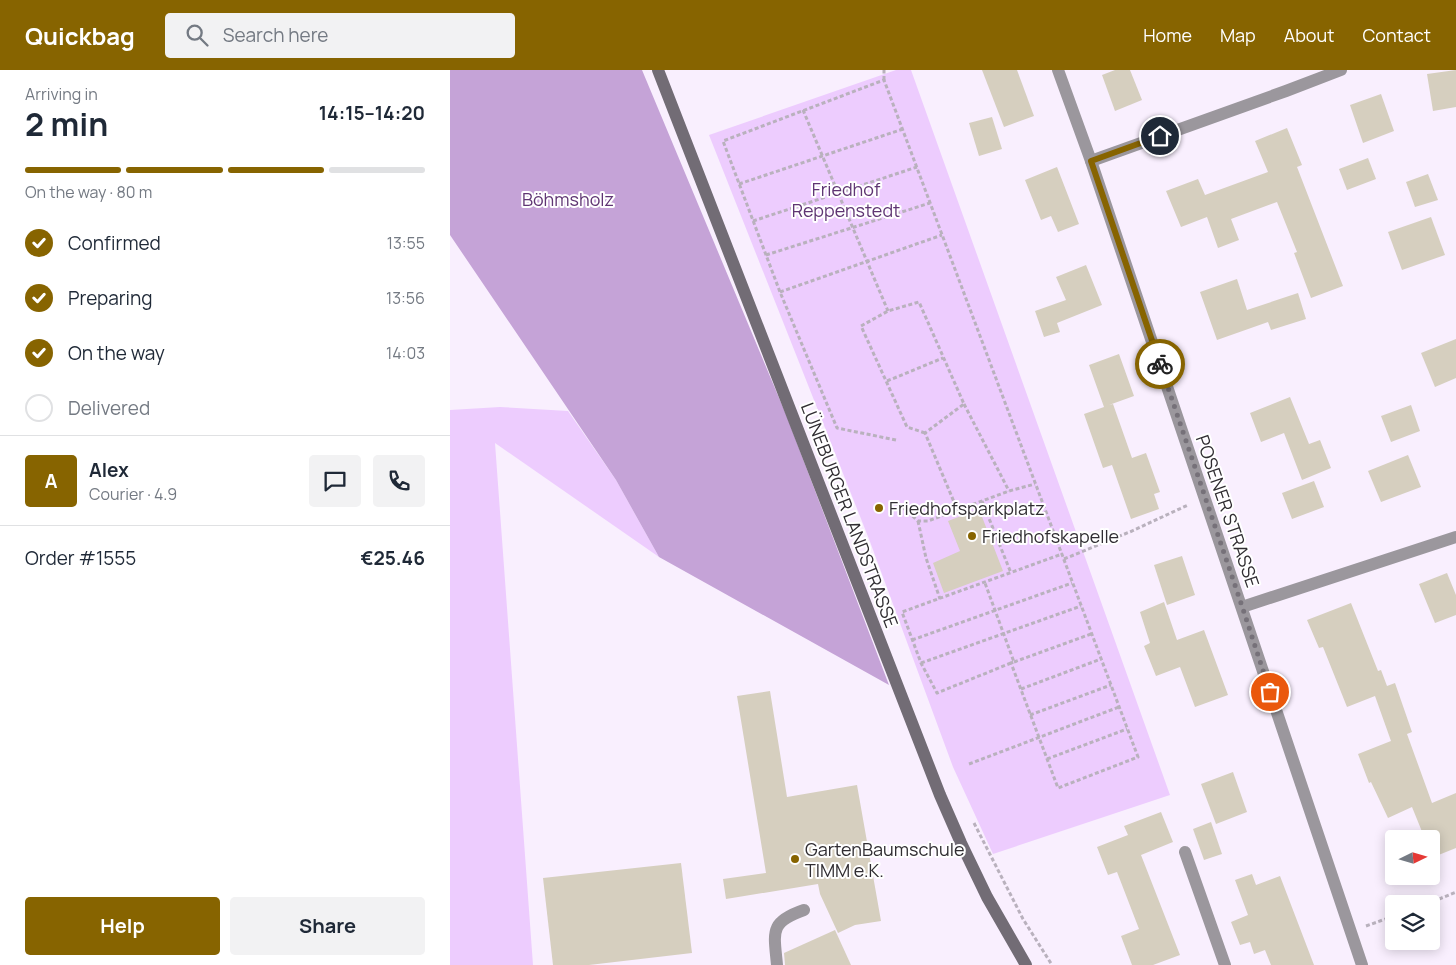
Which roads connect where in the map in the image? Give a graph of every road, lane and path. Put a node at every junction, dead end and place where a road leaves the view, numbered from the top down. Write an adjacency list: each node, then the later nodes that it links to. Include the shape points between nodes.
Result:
1 (658, 70): 64 (main road, LÜNEBURGER LANDSTRASSE, via 940,795 987,897)
2 (884, 70): 5 (path)
3 (1058, 70): 9 (street, POSENER STRASSE)
4 (1341, 70): 9 (street)
5 (884, 80): 6 (path); 7 (path)
6 (803, 110): 8 (path); 11 (path, via 723,140)
7 (903, 129): 8 (path); 10 (path)
8 (822, 156): 11 (path); 12 (path)
9 (1091, 161): 28 (street, POSENER STRASSE)
10 (917, 167): 12 (path); 13 (path)
11 (739, 184): 14 (path)
12 (838, 193): 14 (path); 15 (path)
13 (930, 203): 15 (path); 16 (path)
14 (753, 221): 17 (path)
15 (853, 228): 17 (path); 18 (path)
16 (942, 235): 18 (path); 26 (path)
17 (766, 255): 19 (path)
18 (867, 261): 19 (path); 20 (path)
19 (780, 292): 25 (path, via 837,428)
20 (888, 311): 21 (path, via 919,302); 22 (path, via 861,326)
21 (944, 358): 22 (path); 23 (path)
22 (887, 381): 24 (path, via 908,427)
23 (964, 404): 24 (path); 27 (path)
24 (925, 434): 31 (path)
25 (896, 440)
26 (1035, 484): 27 (path); 34 (path)
27 (1010, 491): 29 (path)
28 (1205, 497): 35 (path); 41 (street, POSENER STRASSE)
29 (982, 501): 31 (path); 36 (path)
30 (898, 503): 32 (path)
31 (957, 509): 32 (path, via 928,521)
32 (918, 521): 39 (path)
33 (1456, 537): 41 (street)
34 (1062, 554): 35 (path); 36 (path)
35 (1063, 559): 38 (path)
36 (1011, 573): 37 (path)
37 (985, 583): 39 (path); 42 (path)
38 (1072, 583): 40 (path); 42 (path)
39 (940, 599): 45 (path, via 902,612)
40 (1081, 606): 43 (path); 44 (path)
41 (1242, 606): 62 (street, POSENER STRASSE)
42 (995, 610): 43 (path); 45 (path)
43 (1004, 634): 47 (path); 48 (path)
44 (1091, 634): 46 (path); 47 (path)
45 (912, 640): 48 (path)
46 (1101, 659): 49 (path); 50 (path)
47 (1013, 662): 48 (path, via 937,693); 50 (path)
48 (921, 663)
49 (1110, 685): 51 (path); 52 (path)
50 (1021, 689): 52 (path)
51 (1119, 707): 53 (path); 54 (path)
52 (1030, 715): 54 (path)
53 (1127, 730): 55 (path); 55 (path, via 1138,758 1058,788)
54 (1039, 738): 55 (path); 56 (path)
55 (1047, 759)
56 (969, 764)
57 (1184, 852): 65 (street)
58 (1456, 892): 59 (path)
59 (1440, 899)
60 (804, 910): 63 (street, via 781,920 776,928)
61 (1385, 919): 62 (path)
62 (1351, 932): 66 (street, POSENER STRASSE)
63 (777, 965)
64 (1026, 965)
65 (1225, 965)
66 (1362, 965)

